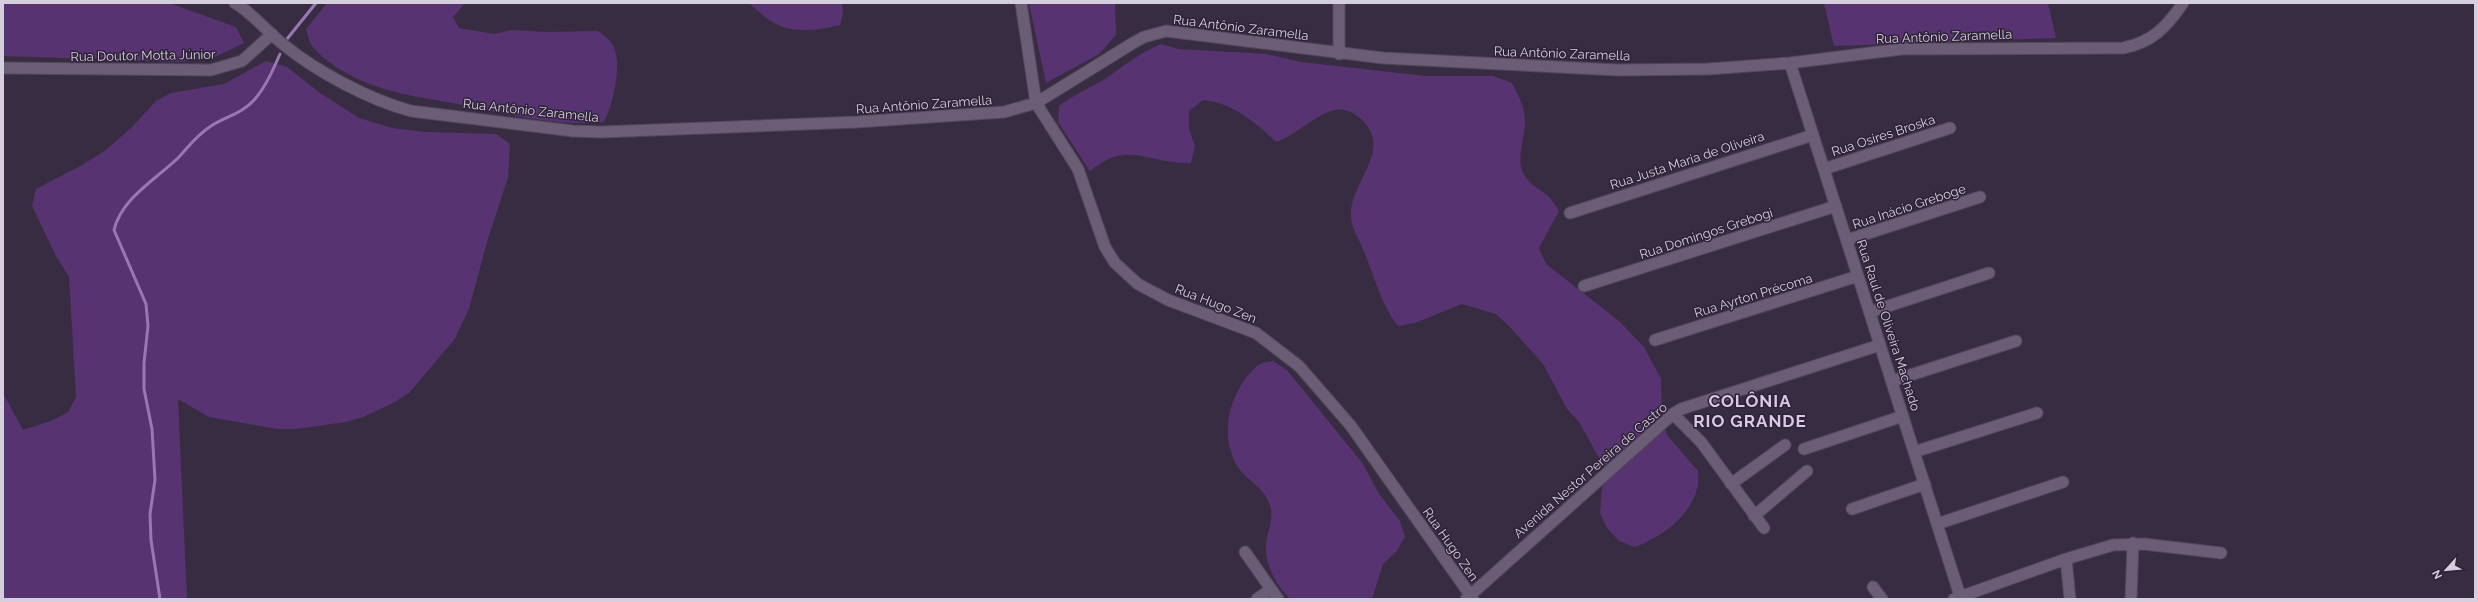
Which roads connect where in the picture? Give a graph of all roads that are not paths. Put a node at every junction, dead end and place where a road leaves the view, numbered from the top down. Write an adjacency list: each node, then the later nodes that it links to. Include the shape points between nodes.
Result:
1 (235, 3): 5 (street, Rua Antônio Zaramella)
2 (1021, 3): 9 (street, Rua Hugo Zen)
3 (1339, 3): 6 (street)
4 (2183, 3): 7 (street, Rua Antônio Zaramella, via 2154,37 2136,46 2123,48 1902,49)
5 (272, 34): 8 (street, Rua Doutor Motta Júnior, via 242,61 211,70); 9 (street, Rua Antônio Zaramella, via 287,48 306,60 367,96 388,105 411,111 573,131 870,122 1004,112)
6 (1339, 54): 7 (street, Rua Antônio Zaramella, via 1617,70 1700,69); 9 (street, Rua Antônio Zaramella, via 1166,31 1133,43)
7 (1790, 63): 11 (street, Rua Raul de Oliveira Machado)
8 (3, 68)
9 (1036, 103): 45 (street, Rua Hugo Zen, via 1078,169 1106,247 1115,263 1138,284 1168,300 1256,333 1300,366 1351,426)
10 (1950, 128): 12 (street, Rua Osires Broska)
11 (1813, 135): 12 (street, Rua Raul de Oliveira Machado); 15 (street, Rua Justa Maria de Oliveira)
12 (1824, 169): 14 (street, Rua Raul de Oliveira Machado)
13 (1980, 197): 16 (street, Rua Inácio Greboge)
14 (1836, 206): 16 (street, Rua Raul de Oliveira Machado); 19 (street, Rua Domingos Grebogi)
15 (1570, 212)
16 (1847, 240): 18 (street, Rua Raul de Oliveira Machado)
17 (1989, 273): 20 (street)
18 (1858, 276): 20 (street, Rua Raul de Oliveira Machado); 21 (street, Rua Ayrton Précoma)
19 (1584, 286)
20 (1870, 312): 23 (street, Rua Raul de Oliveira Machado)
21 (1655, 340)
22 (2016, 341): 24 (street)
23 (1880, 345): 24 (street, Rua Raul de Oliveira Machado); 26 (street, Avenida Nestor Pereira de Castro, via 1681,409)
24 (1892, 381): 27 (street, Rua Raul de Oliveira Machado)
25 (2037, 413): 30 (street)
26 (1673, 414): 33 (street, via 1698,437); 45 (street, Avenida Nestor Pereira de Castro)
27 (1903, 416): 29 (street); 30 (street, Rua Raul de Oliveira Machado)
28 (1785, 445): 33 (street)
29 (1804, 449)
30 (1914, 452): 34 (street, Rua Raul de Oliveira Machado)
31 (1807, 471): 36 (street)
32 (2063, 482): 37 (street)
33 (1731, 484): 36 (street)
34 (1924, 484): 35 (street); 37 (street, Rua Raul de Oliveira Machado)
35 (1852, 509)
36 (1754, 516): 38 (street)
37 (1937, 524): 46 (street, Rua Raul de Oliveira Machado)
38 (1764, 528)
39 (2133, 543): 41 (street); 42 (street, via 2113,545); 51 (street)
40 (1245, 552): 44 (street)
41 (2221, 553)
42 (2066, 559): 46 (street); 50 (street)
43 (1873, 587): 49 (street)
44 (1271, 589): 47 (street); 48 (street)
45 (1470, 598)
46 (1959, 598)
47 (1257, 599)
48 (1278, 599)
49 (1882, 599)
50 (2070, 599)
51 (2131, 599)

